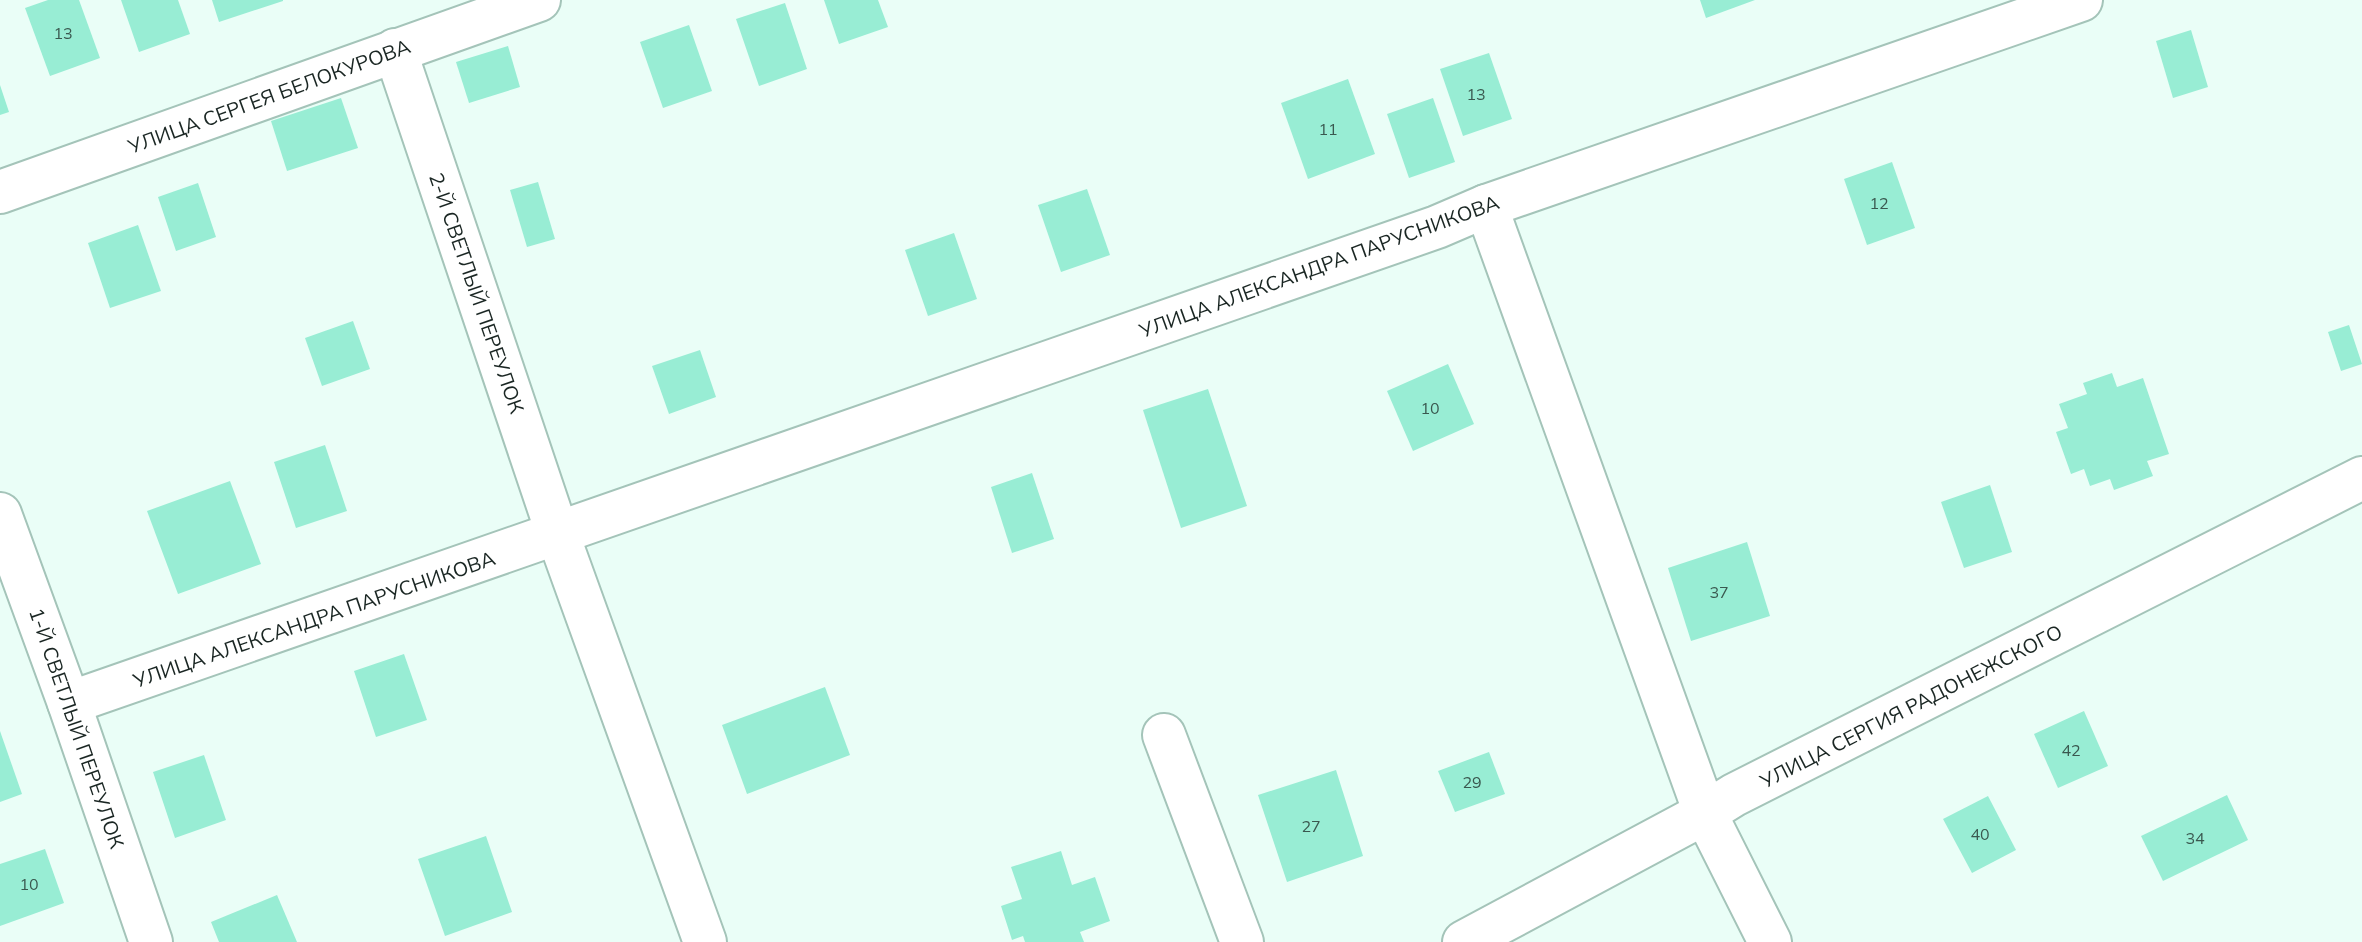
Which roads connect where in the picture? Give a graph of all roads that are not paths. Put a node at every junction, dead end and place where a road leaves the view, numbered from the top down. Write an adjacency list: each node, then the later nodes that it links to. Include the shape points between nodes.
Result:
1 (539, 0): 3 (street, УЛИЦА СЕРГЕЯ БЕЛОКУРОВА)
2 (2081, 0): 5 (street, УЛИЦА АЛЕКСАНДРА ПАРУСНИКОВА)
3 (395, 50): 4 (street, УЛИЦА СЕРГЕЯ БЕЛОКУРОВА); 8 (street, 2-Й СВЕТЛЫЙ ПЕРЕУЛОК)
4 (0, 192)
5 (1486, 206): 8 (street, УЛИЦА АЛЕКСАНДРА ПАРУСНИКОВА); 11 (street)
6 (2362, 478): 11 (street, УЛИЦА СЕРГИЯ РАДОНЕЖСКОГО)
7 (0, 514): 9 (street, 1-Й СВЕТЛЫЙ ПЕРЕУЛОК)
8 (558, 535): 9 (street, УЛИЦА АЛЕКСАНДРА ПАРУСНИКОВА); 13 (street, 2-Й СВЕТЛЫЙ ПЕРЕУЛОК)
9 (69, 703): 12 (street, 1-Й СВЕТЛЫЙ ПЕРЕУЛОК)
10 (1164, 735): 14 (street)
11 (1705, 813): 15 (street, УЛИЦА СЕРГИЯ РАДОНЕЖСКОГО); 16 (street)
12 (151, 942)
13 (705, 942)
14 (1242, 942)
15 (1464, 942)
16 (1770, 942)

